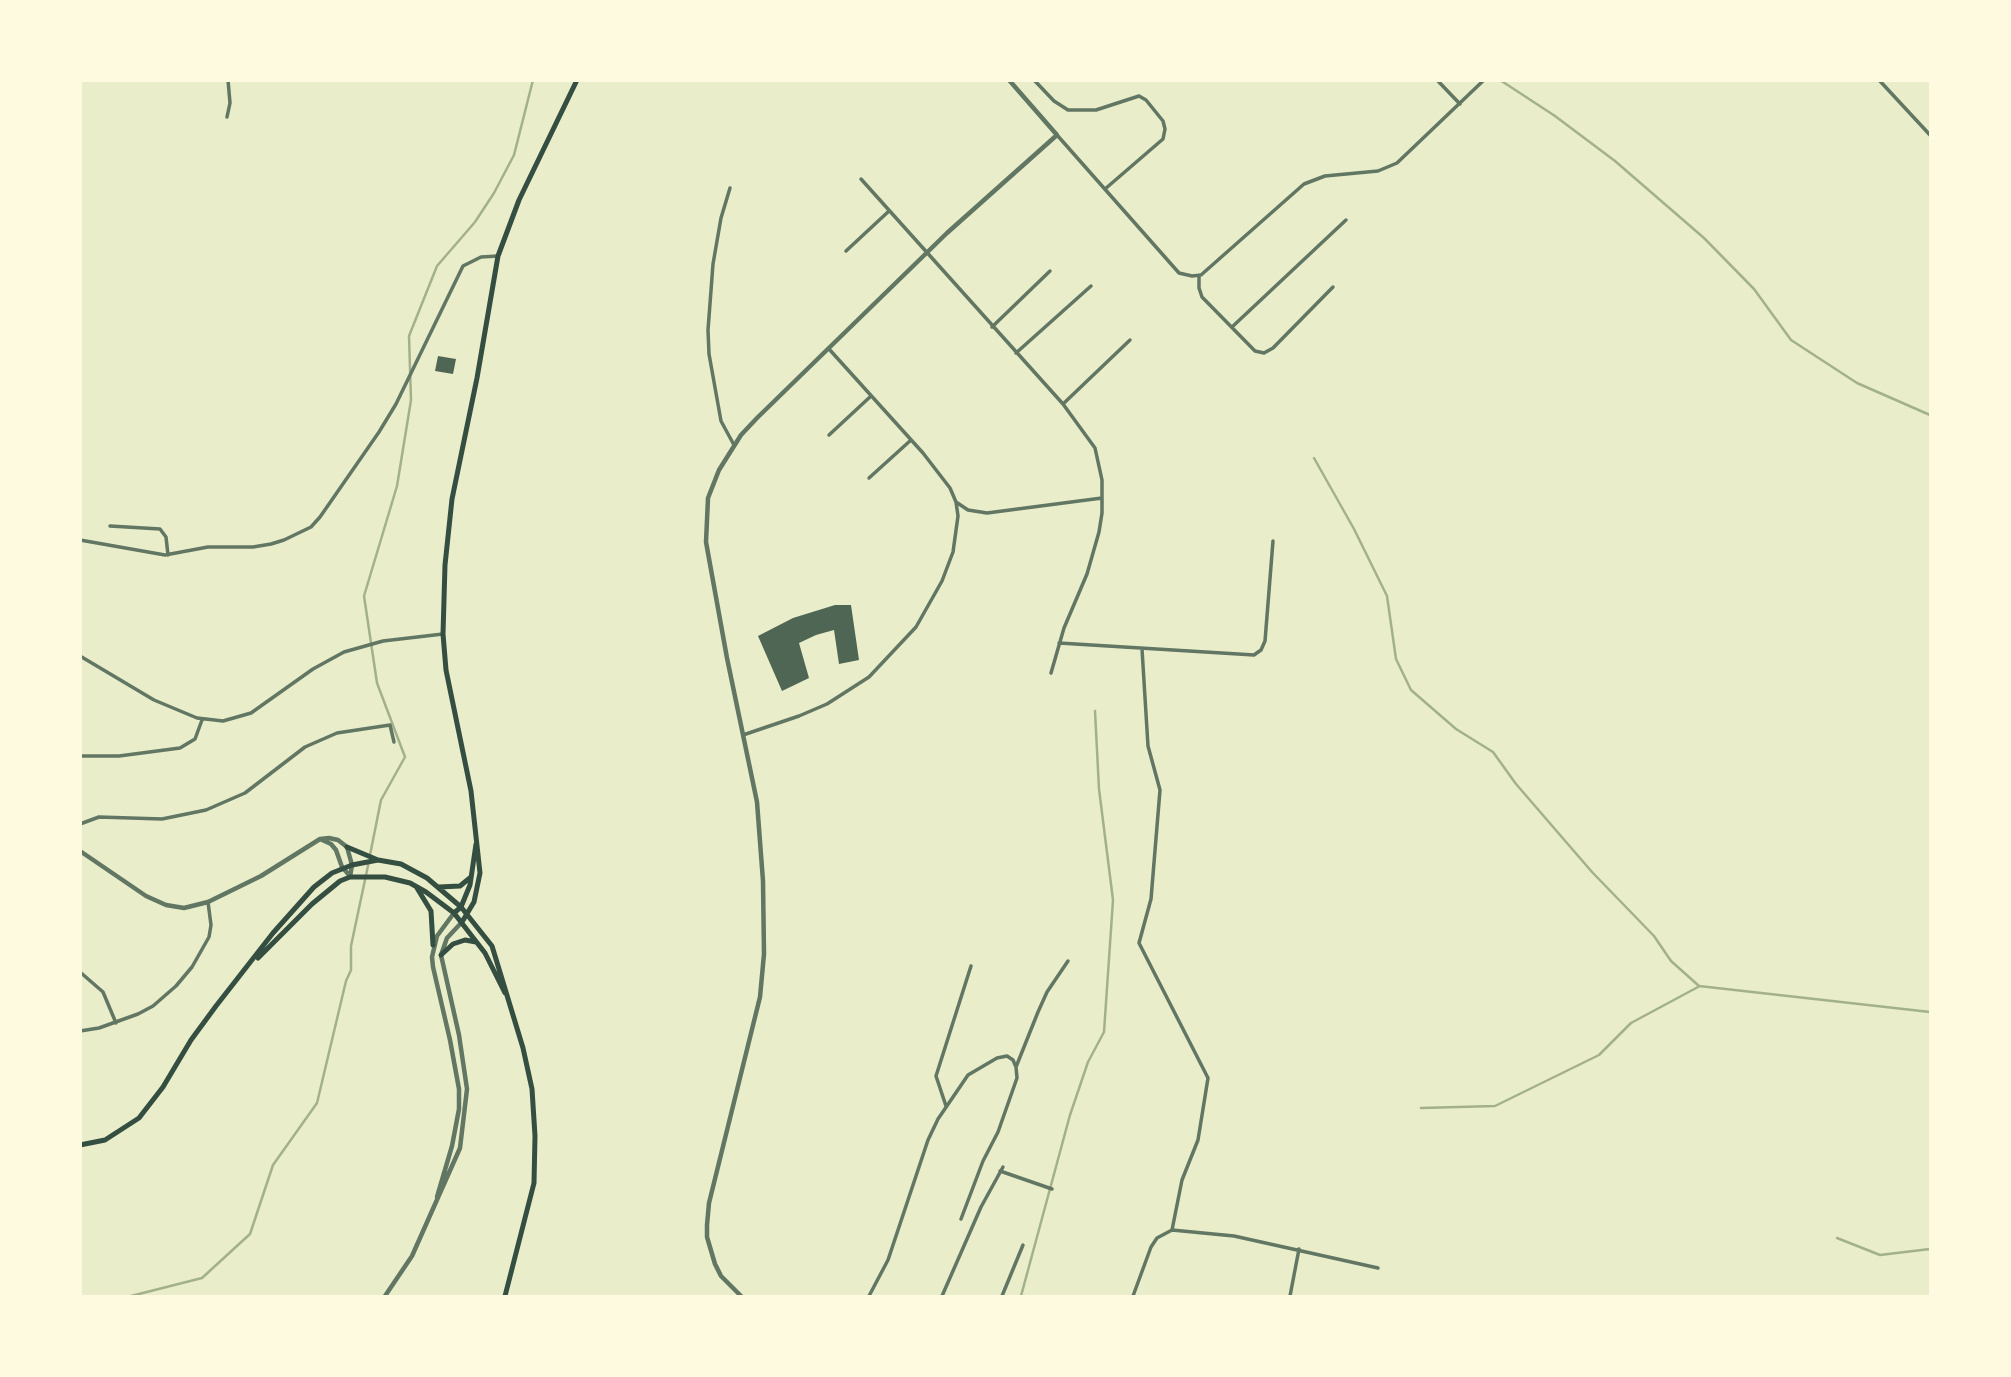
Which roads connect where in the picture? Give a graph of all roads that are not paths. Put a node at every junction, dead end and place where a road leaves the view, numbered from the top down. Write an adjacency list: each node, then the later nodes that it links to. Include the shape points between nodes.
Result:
1 (228, 80): 9 (street)
2 (577, 80): 19 (main road, via 519,200)
3 (1009, 80): 10 (street)
4 (1034, 80): 14 (street, via 1068,110 1096,110 1139,96 1163,121 1163,139)
5 (1437, 80): 8 (street)
6 (1483, 80): 8 (street)
7 (1880, 80): 11 (street)
8 (1460, 104): 21 (street, via 1397,163 1378,172 1325,176 1304,184)
9 (227, 117)
10 (1057, 135): 14 (street); 18 (street)
11 (1930, 135)
12 (861, 178): 15 (street)
13 (730, 188): 33 (street, via 715,253 708,330 721,421)
14 (1105, 189): 21 (street, via 1179,273)
15 (889, 211): 17 (street); 18 (street)
16 (1346, 220): 25 (street)
17 (846, 251)
18 (926, 254): 24 (street); 27 (street)
19 (498, 257): 40 (street, via 471,260 457,275 396,404 311,527 271,544 208,547); 41 (main road, via 452,499 444,565)
20 (1050, 271): 24 (street)
21 (1199, 275): 25 (street, via 1202,297)
22 (1091, 286): 28 (street)
23 (1333, 287): 25 (street, via 1264,353 1255,351)
24 (992, 327): 28 (street)
25 (1232, 327)
26 (1130, 340): 30 (street)
27 (829, 349): 29 (street); 33 (street)
28 (1016, 353): 30 (street)
29 (872, 396): 31 (street); 32 (street)
30 (1063, 404): 35 (street, via 1095,448)
31 (829, 435)
32 (911, 440): 34 (street); 36 (street)
33 (734, 445): 47 (street, via 708,498 706,525 710,569)
34 (869, 478)
35 (1102, 498): 36 (street, via 987,513 968,510); 42 (street, via 1087,574)
36 (956, 502): 47 (street, via 953,552 931,602 900,646 869,677 837,698)
37 (110, 526): 40 (street, via 160,529)
38 (80, 540): 40 (street)
39 (1273, 541): 43 (street, via 1267,628 1261,650 1242,656)
40 (169, 555)
41 (443, 634): 46 (street, via 356,648 323,663 251,713 223,721); 52 (main road)
42 (1059, 643): 43 (street); 45 (street)
43 (1142, 649): 83 (street, via 1148,746 1160,790 1151,899 1139,943 1208,1078 1198,1140 1182,1180)
44 (80, 656): 46 (street, via 145,695)
45 (1051, 673)
46 (202, 720): 49 (street, via 194,738 180,748)
47 (743, 735): 89 (street, via 762,852 762,977 707,1225 715,1264)
48 (394, 742): 50 (street, via 390,725 337,733 305,747 262,782 216,807 162,819 99,817)
49 (80, 756)
50 (80, 824)
51 (320, 839): 53 (street, via 338,840); 57 (street, via 336,850); 62 (street)
52 (477, 841): 59 (main road); 65 (main road, via 480,873)
53 (348, 847): 55 (main road); 56 (street)
54 (80, 851): 62 (street, via 157,901 184,908)
55 (378, 860): 56 (main road); 61 (main road, via 401,864)
56 (352, 865): 57 (main road); 58 (street)
57 (342, 867): 58 (street); 72 (main road, via 304,897)
58 (350, 877): 60 (main road, via 386,877); 72 (main road, via 312,904)
59 (471, 877): 61 (main road, via 460,886); 63 (main road)
60 (415, 886): 64 (main road); 68 (main road, via 431,911)
61 (438, 887): 63 (main road)
62 (208, 902): 75 (street, via 209,937 185,976 153,1006)
63 (461, 906): 64 (main road); 65 (main road)
64 (454, 913): 66 (main road); 68 (street)
65 (469, 914): 66 (main road); 74 (main road, via 492,946)
66 (462, 922): 67 (main road); 69 (street, via 447,938)
67 (476, 942): 69 (main road, via 453,944); 74 (main road)
68 (433, 946): 81 (street, via 433,967 459,1095 452,1146)
69 (441, 955): 81 (street, via 467,1089 460,1148)
70 (1068, 961): 77 (street, via 1047,992)
71 (971, 966): 78 (street, via 936,1076)
72 (245, 970): 79 (main road, via 139,1118 105,1140)
73 (80, 972): 75 (street, via 103,992)
74 (509, 1002): 88 (main road, via 532,1089 535,1136 534,1183)
75 (116, 1023): 76 (street)
76 (80, 1031)
77 (1016, 1067): 78 (street, via 1007,1056 980,1066 968,1074); 82 (street, via 1010,1099)
78 (946, 1106): 90 (street, via 928,1140 888,1260)
79 (80, 1145)
80 (1052, 1189): 91 (street, via 1002,1169)
81 (431, 1218): 87 (street)
82 (961, 1219)
83 (1172, 1230): 85 (street); 93 (street, via 1150,1247)
84 (1023, 1245): 92 (street)
85 (1299, 1249): 86 (street); 94 (street)
86 (1378, 1268)
87 (386, 1297)
88 (505, 1297)
89 (741, 1297)
90 (869, 1297)
91 (942, 1297)
92 (1002, 1297)
93 (1133, 1297)
94 (1290, 1297)

